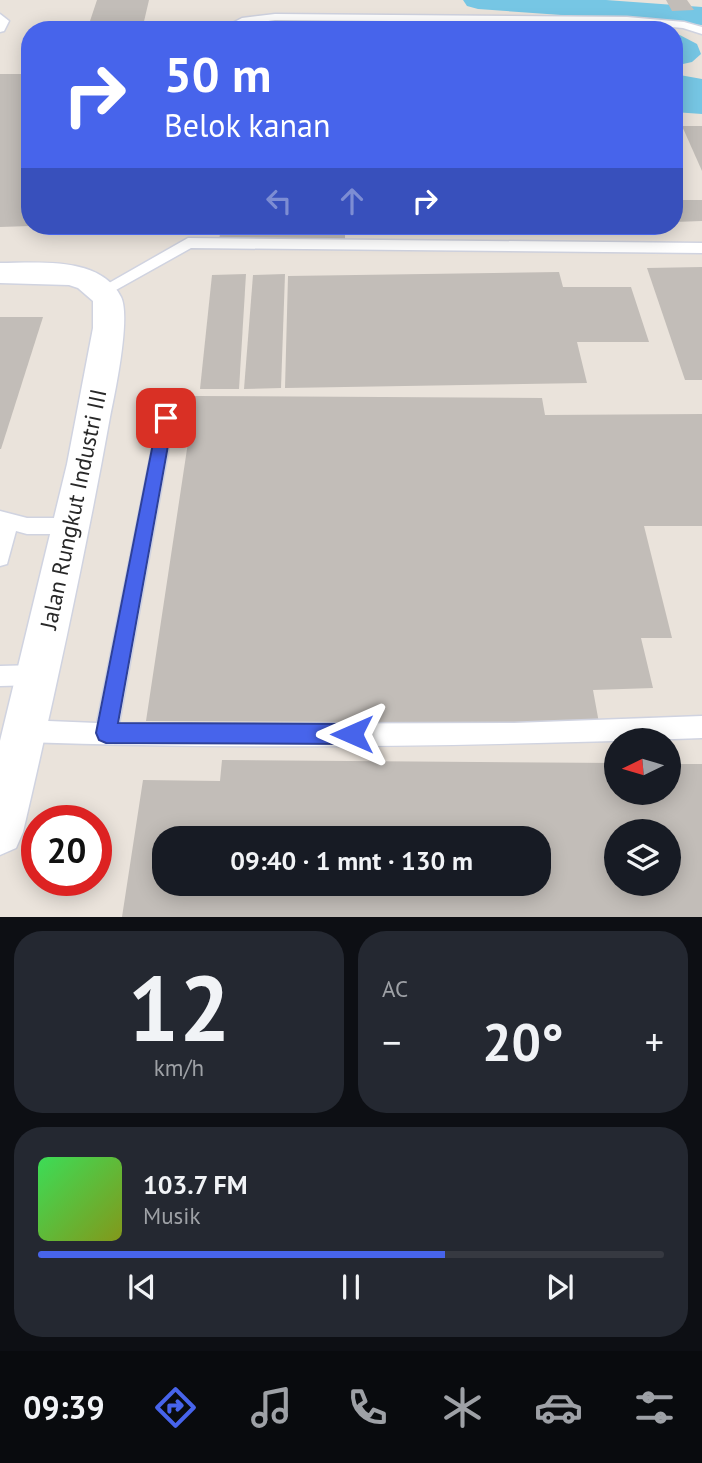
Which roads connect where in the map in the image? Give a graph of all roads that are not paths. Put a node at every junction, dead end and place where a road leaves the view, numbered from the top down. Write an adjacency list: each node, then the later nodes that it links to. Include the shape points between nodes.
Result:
1 (0, 17): 5 (lane, via 4,21)
2 (244, 21): 3 (lane, via 289,17)
3 (638, 21)
4 (683, 25): 6 (lane)
5 (0, 29)
6 (702, 31)
7 (189, 235): 8 (lane)
8 (188, 243): 9 (lane); 11 (lane)
9 (702, 248)
10 (0, 273): 11 (street, via 66,275 84,279)
11 (102, 291): 14 (street, Jalan Rungkut Industri III, via 111,308)
12 (166, 418): 20 (lane)
13 (5, 520): 14 (lane, via 27,526); 15 (lane)
14 (70, 526): 16 (street, Jalan Rungkut Industri III)
15 (0, 558)
16 (37, 675): 17 (lane); 19 (street, Jalan Rungkut Industri III)
17 (0, 676)
18 (702, 727): 20 (lane, via 514,734)
19 (24, 731): 20 (lane); 21 (street, Jalan Rungkut Industri III)
20 (106, 733)
21 (0, 832)

